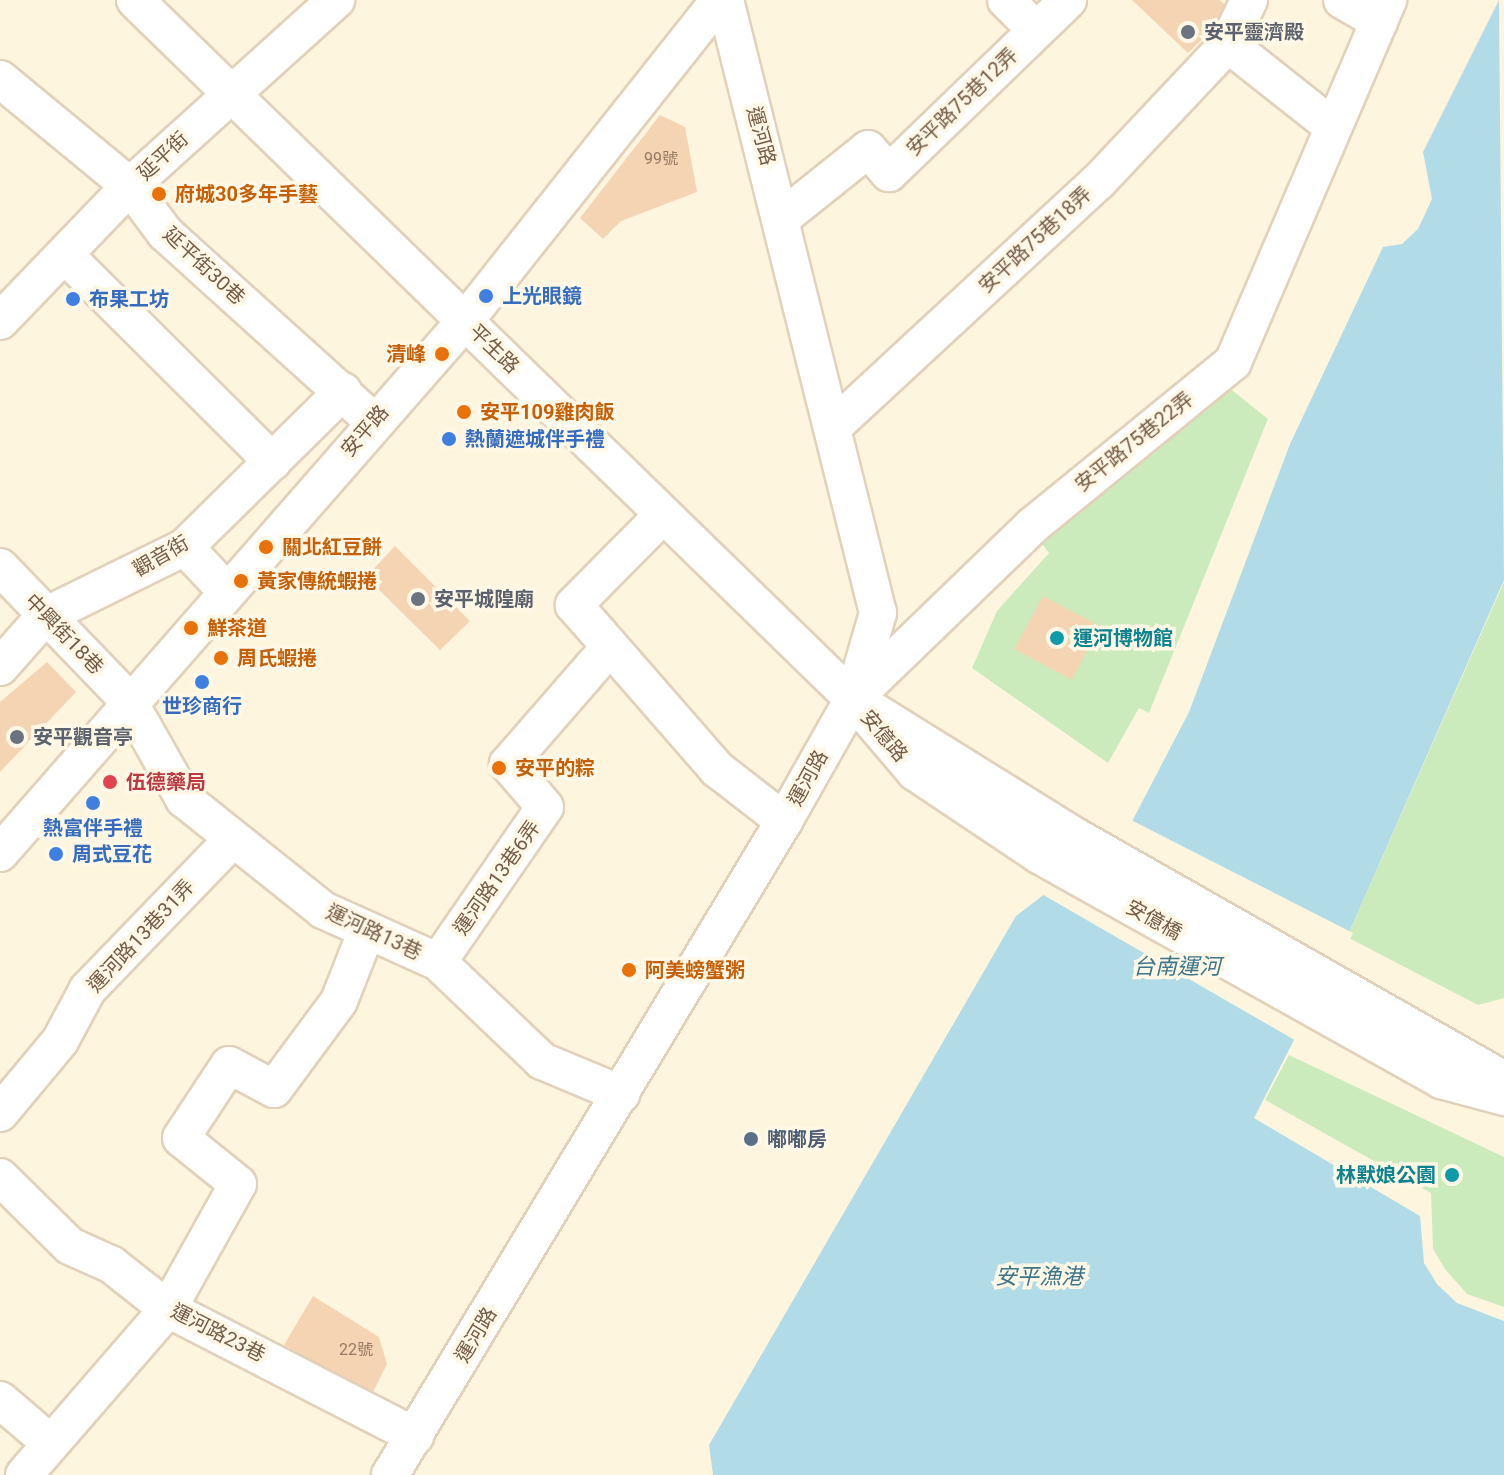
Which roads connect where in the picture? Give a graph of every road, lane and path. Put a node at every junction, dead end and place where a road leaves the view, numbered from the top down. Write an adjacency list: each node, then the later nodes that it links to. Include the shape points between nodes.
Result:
1 (135, 0): 12 (street, 平生路)
2 (336, 0): 12 (street, 延平街)
3 (722, 0): 15 (street, 運河路); 18 (street, 安平路)
4 (1006, 0): 9 (street)
5 (1068, 0): 9 (street, 安平路75巷12弄)
6 (1249, 0): 10 (street, 安平路75巷18弄)
7 (1342, 0): 8 (street)
8 (1383, 10): 13 (street, 安平路75巷22弄)
9 (1036, 30): 15 (street, 安平路75巷12弄, via 889,173 868,149)
10 (1228, 44): 13 (street); 21 (street, 安平路75巷18弄, via 1098,182)
11 (0, 79): 14 (street, 延平街30巷)
12 (231, 94): 14 (street, 延平街); 18 (street, 平生路)
13 (1333, 127): 30 (street, 安平路75巷22弄, via 1233,362 1032,526)
14 (130, 186): 16 (street, 延平街); 19 (street, 延平街30巷, via 165,233)
15 (782, 218): 21 (street, 運河路)
16 (65, 255): 17 (street, 延平街); 22 (street)
17 (0, 321)
18 (465, 321): 20 (street, 安平路); 23 (street, 平生路)
19 (343, 391): 20 (street, 延平街30巷); 22 (street, 觀音街)
20 (373, 421): 26 (street, 安平路)
21 (833, 427): 30 (street, 運河路, via 878,613)
22 (273, 462): 24 (street, 觀音街)
23 (663, 515): 28 (street, via 574,605); 30 (street, 平生路)
24 (185, 547): 26 (street); 27 (street, 觀音街)
25 (0, 567): 27 (street, 中興街18巷)
26 (227, 592): 31 (street, 安平路)
27 (45, 616): 29 (street, 觀音街); 31 (street, 中興街18巷)
28 (607, 650): 33 (street, via 717,769); 37 (street, 運河路13巷6弄, via 508,764 545,807)
29 (0, 667)
30 (853, 699): 32 (street, 安億路); 33 (street, 運河路)
31 (128, 700): 34 (street, 運河路13巷, via 184,799); 35 (street, 安平路)
32 (924, 759): 38 (street, 安億橋, via 1073,835)
33 (784, 821): 40 (street, 運河路)
34 (232, 840): 36 (street, 運河路13巷, via 323,910); 42 (street, 運河路13巷31弄, via 88,989 60,1041)
35 (0, 853)
36 (367, 930): 37 (street, 運河路13巷); 44 (street, via 339,1001 274,1089 229,1065 181,1138 238,1184)
37 (438, 962): 40 (street, 運河路13巷, via 542,1061)
38 (1449, 1064): 39 (street); 41 (street)
39 (1504, 1080)
40 (621, 1094): 46 (street, 運河路)
41 (1504, 1097)
42 (0, 1113)
43 (0, 1177): 44 (street, 運河路23巷, via 70,1246 112,1265)
44 (168, 1309): 46 (street, 運河路23巷); 47 (street)
45 (0, 1400): 47 (street)
46 (415, 1436): 49 (street, 運河路)
47 (48, 1441): 48 (street)
48 (24, 1475)
49 (390, 1475)

